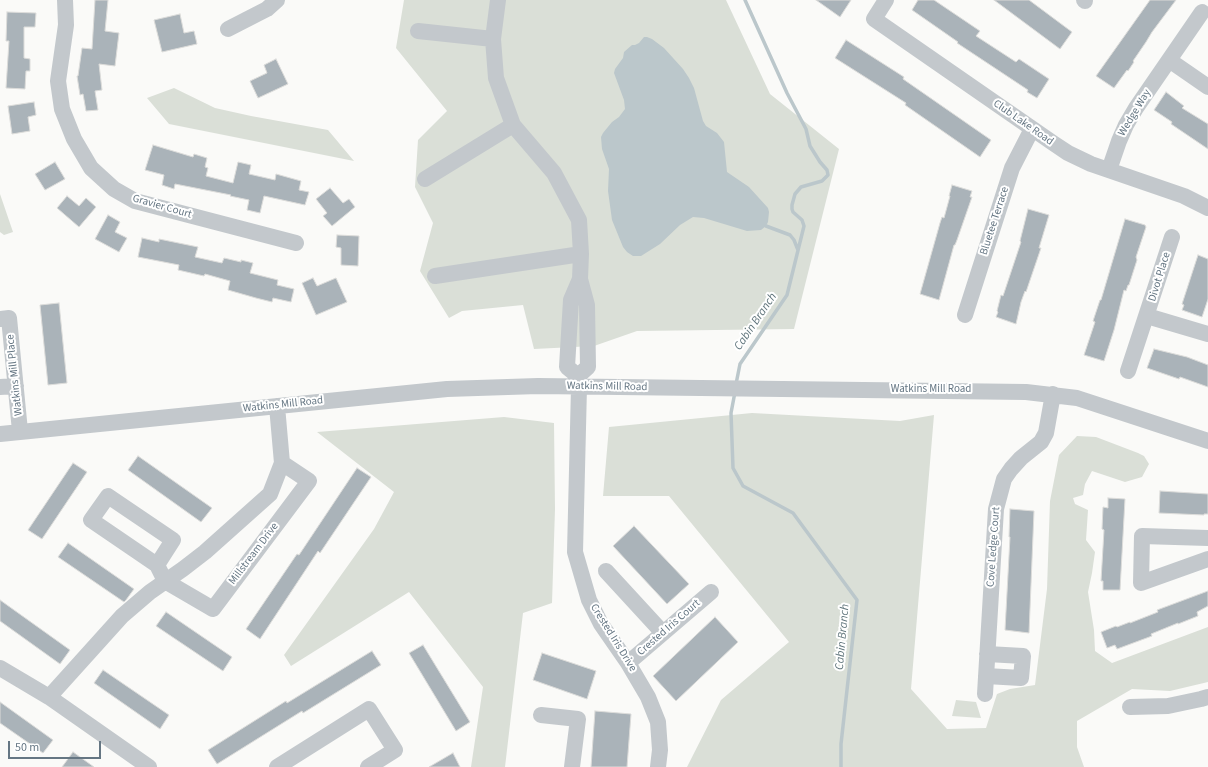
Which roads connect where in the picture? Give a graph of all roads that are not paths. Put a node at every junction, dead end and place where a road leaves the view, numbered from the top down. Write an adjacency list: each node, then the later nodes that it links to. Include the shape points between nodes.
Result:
1 (65, 0): 17 (street, Gravier Court, via 66,25 58,81 62,109 74,139 91,168 114,189 135,201)
2 (277, 0): 6 (street, via 267,9)
3 (498, 0): 8 (street)
4 (886, 0): 12 (street, Club Lake Road, via 874,19)
5 (1202, 12): 9 (street, Wedge Way)
6 (228, 29)
7 (418, 31): 8 (street)
8 (494, 39): 11 (street, via 496,78)
9 (1169, 60): 10 (street); 13 (street, Wedge Way, via 1126,125)
10 (1208, 87)
11 (513, 124): 14 (street); 18 (street, via 554,172 579,220)
12 (1032, 129): 13 (street, Club Lake Road, via 1068,153); 20 (street, Bluetee Terrace, via 1012,168)
13 (1109, 170): 15 (street, Club Lake Road, via 1184,196)
14 (426, 179)
15 (1208, 208)
16 (1172, 237): 21 (street, Divot Place)
17 (296, 243)
18 (581, 254): 19 (street); 25 (street, via 580,279 587,305 588,366)
19 (435, 276)
20 (965, 315)
21 (1147, 316): 23 (street, Divot Place); 24 (street, Divot Place)
22 (4, 319): 26 (street, Watkins Mill Place)
23 (1208, 334)
24 (1128, 371)
25 (578, 381): 28 (street, Watkins Mill Road, via 704,388 1001,391); 29 (street, Watkins Mill Road, via 455,388); 42 (street, Crested Iris Drive, via 576,552 589,600 601,624)
26 (16, 386): 27 (street); 30 (street, Watkins Mill Place)
27 (0, 387)
28 (1053, 394): 32 (street, Watkins Mill Road, via 1095,403); 41 (street, Cove Ledge Court, via 1046,434 1041,442 1011,469 1000,490 996,509)
29 (277, 406): 30 (street, Watkins Mill Road); 33 (street)
30 (20, 431): 31 (street, Watkins Mill Road)
31 (0, 434)
32 (1208, 441)
33 (282, 463): 38 (street, via 270,494 205,552); 38 (street, Millstream Drive, via 309,481 213,609)
34 (1208, 538): 35 (street, via 1142,536 1141,583)
35 (1208, 559)
36 (157, 565): 36 (street, via 91,520 108,496 173,540); 38 (street)
37 (606, 571): 40 (street)
38 (165, 581): 46 (street, via 117,622)
39 (710, 592): 40 (street, Crested Iris Court)
40 (663, 633): 42 (street, Crested Iris Court)
41 (987, 654): 44 (street, Cove Ledge Court); 44 (street, via 1023,656 1021,678)
42 (628, 663): 54 (street, Crested Iris Drive, via 648,697 658,722)
43 (0, 668): 46 (street)
44 (986, 676): 45 (street, Cove Ledge Court)
45 (985, 694)
46 (48, 697): 51 (street)
47 (1208, 697): 48 (street, via 1168,706)
48 (1130, 707)
49 (541, 715): 53 (street, via 578,719)
50 (280, 766): 52 (street, via 369,709 395,750)
51 (149, 767)
52 (368, 767)
53 (572, 767)
54 (658, 767)

